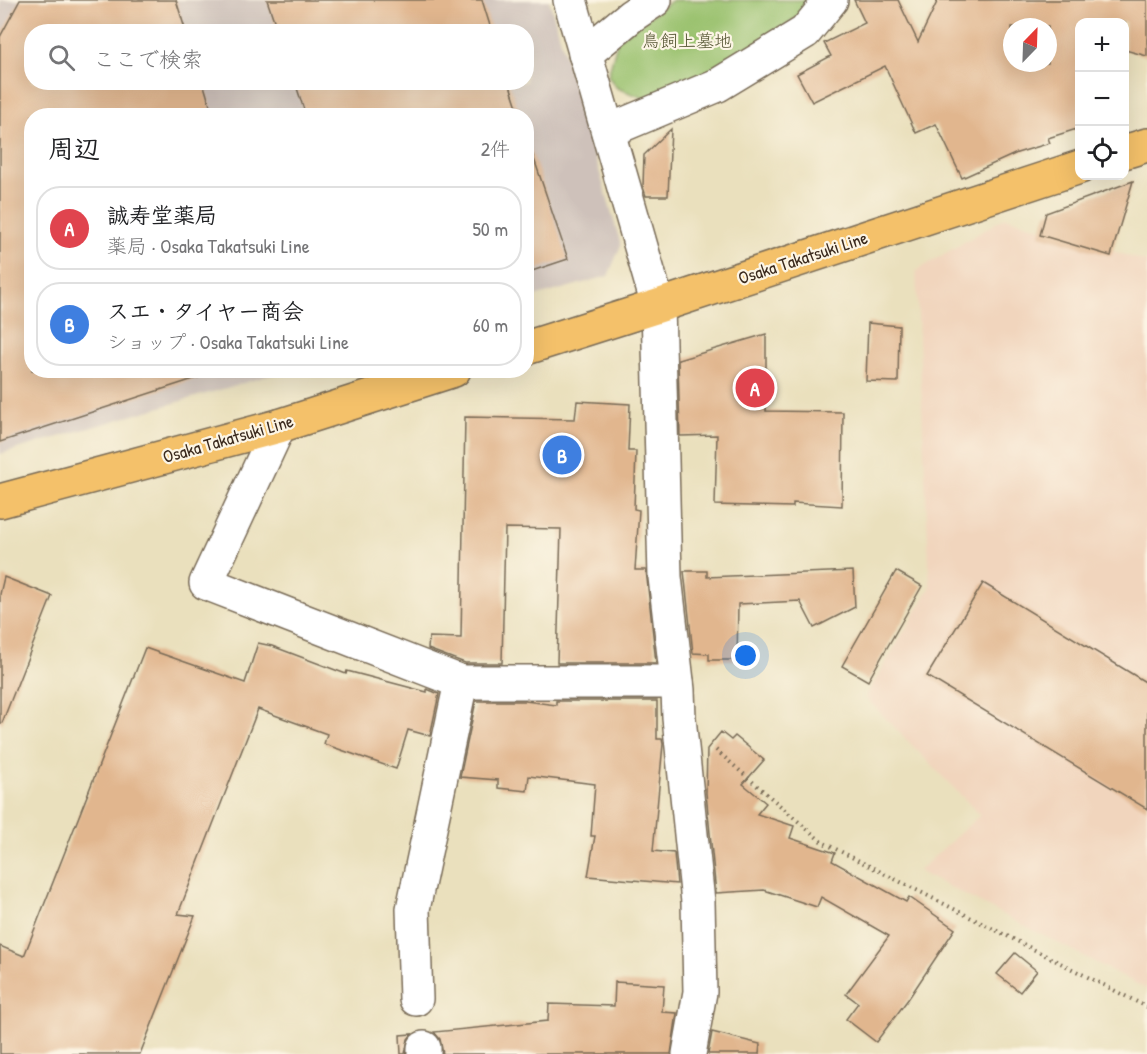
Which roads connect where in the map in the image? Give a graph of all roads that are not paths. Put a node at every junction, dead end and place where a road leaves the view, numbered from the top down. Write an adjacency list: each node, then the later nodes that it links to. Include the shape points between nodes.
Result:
1 (570, 0): 4 (street)
2 (655, 0): 4 (street)
3 (831, 0): 5 (street, via 805,32 718,85)
4 (585, 54): 5 (street)
5 (608, 132): 9 (street)
6 (1147, 145): 7 (main road)
7 (1129, 151)
8 (1075, 169): 9 (main road, Osaka Takatsuki Line)
9 (658, 306): 10 (main road, Osaka Takatsuki Line); 15 (street, via 665,577)
10 (534, 345)
11 (429, 378): 12 (main road, Osaka Takatsuki Line)
12 (279, 426): 13 (main road, Osaka Takatsuki Line); 14 (street, via 206,584)
13 (0, 501)
14 (461, 682): 15 (street); 16 (street, via 413,909)
15 (677, 682): 17 (street, via 698,902 700,992)
16 (416, 999)
17 (689, 1054)

